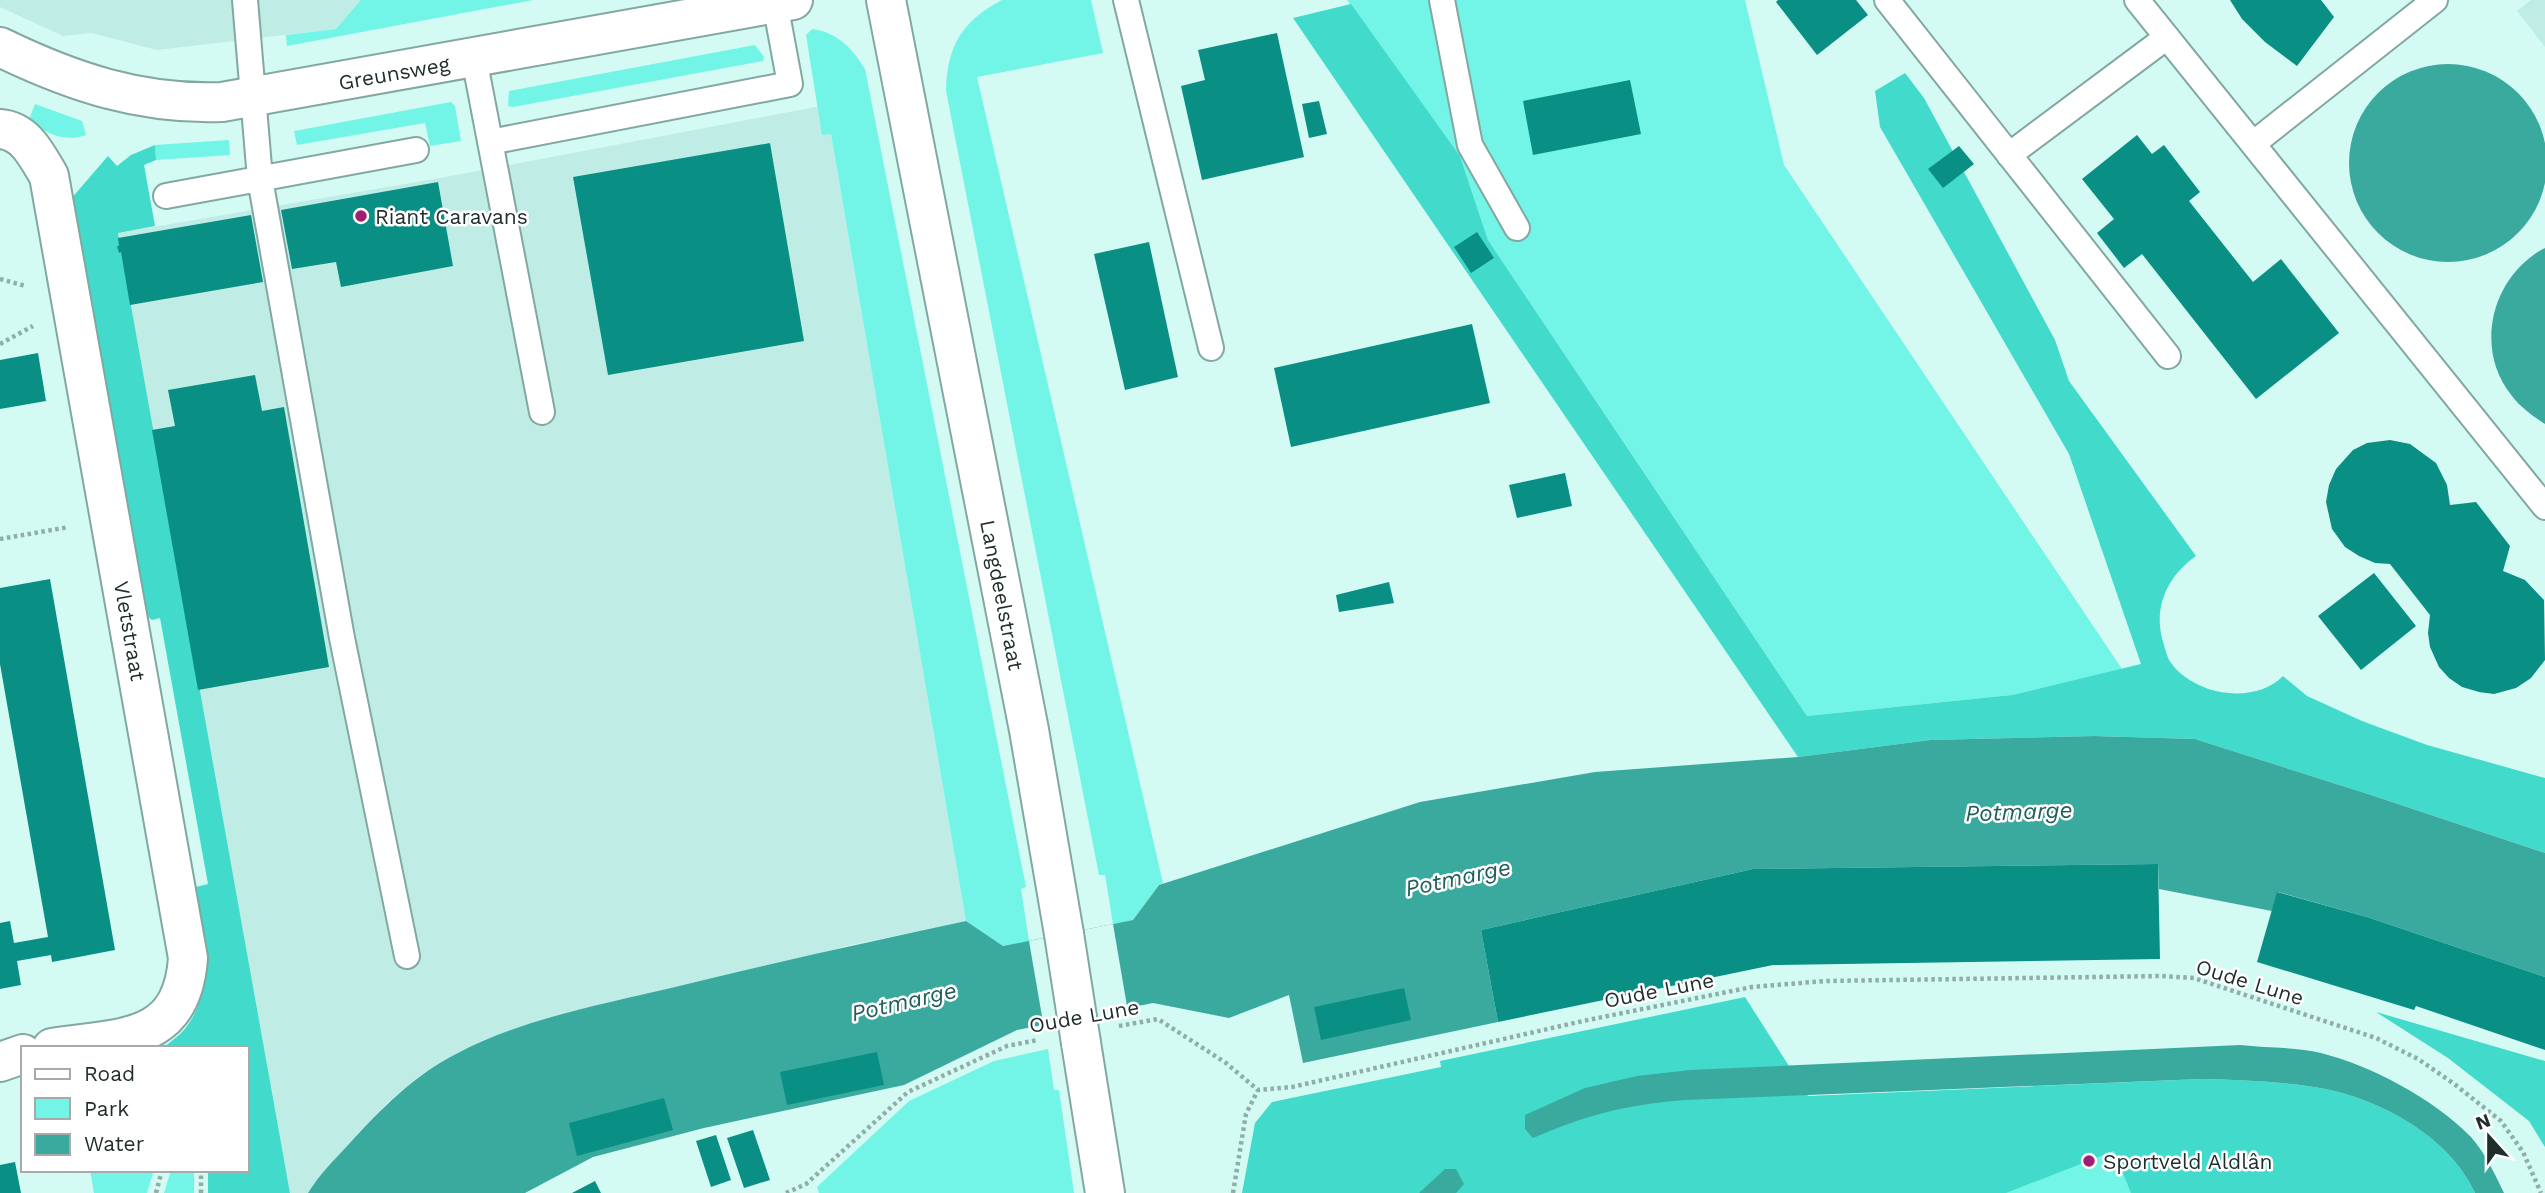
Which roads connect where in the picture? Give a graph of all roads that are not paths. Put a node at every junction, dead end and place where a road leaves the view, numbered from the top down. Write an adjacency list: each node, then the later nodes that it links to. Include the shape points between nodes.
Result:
1 (245, 0): 12 (lane)
2 (886, 0): 29 (street, Langdeelstraat, bridge, via 1064,934 1065,1041)
3 (1126, 0): 21 (lane)
4 (1442, 0): 20 (lane, via 1470,145)
5 (1887, 0): 17 (lane)
6 (2137, 0): 9 (lane)
7 (2435, 0): 15 (lane)
8 (784, 2): 11 (street, Greunsweg); 14 (lane, via 790,84)
9 (2167, 37): 15 (lane); 17 (lane)
10 (0, 47): 12 (street, Greunsweg, via 60,75 167,102)
11 (474, 58): 12 (street, Greunsweg); 14 (lane)
12 (255, 97): 18 (lane)
13 (0, 129): 26 (street, Vletstraat, via 30,144 49,176 188,958 183,992 165,1019 142,1033)
14 (490, 142): 23 (lane)
15 (2254, 143): 24 (lane)
16 (416, 150): 18 (lane)
17 (2009, 155): 22 (lane)
18 (260, 179): 19 (lane); 25 (lane, via 342,638)
19 (166, 196)
20 (1517, 228)
21 (1212, 348)
22 (2168, 356)
23 (542, 412)
24 (2545, 507)
25 (407, 956)
26 (68, 1046)
27 (21, 1055): 28 (street)
28 (0, 1062)
29 (1105, 1193)

